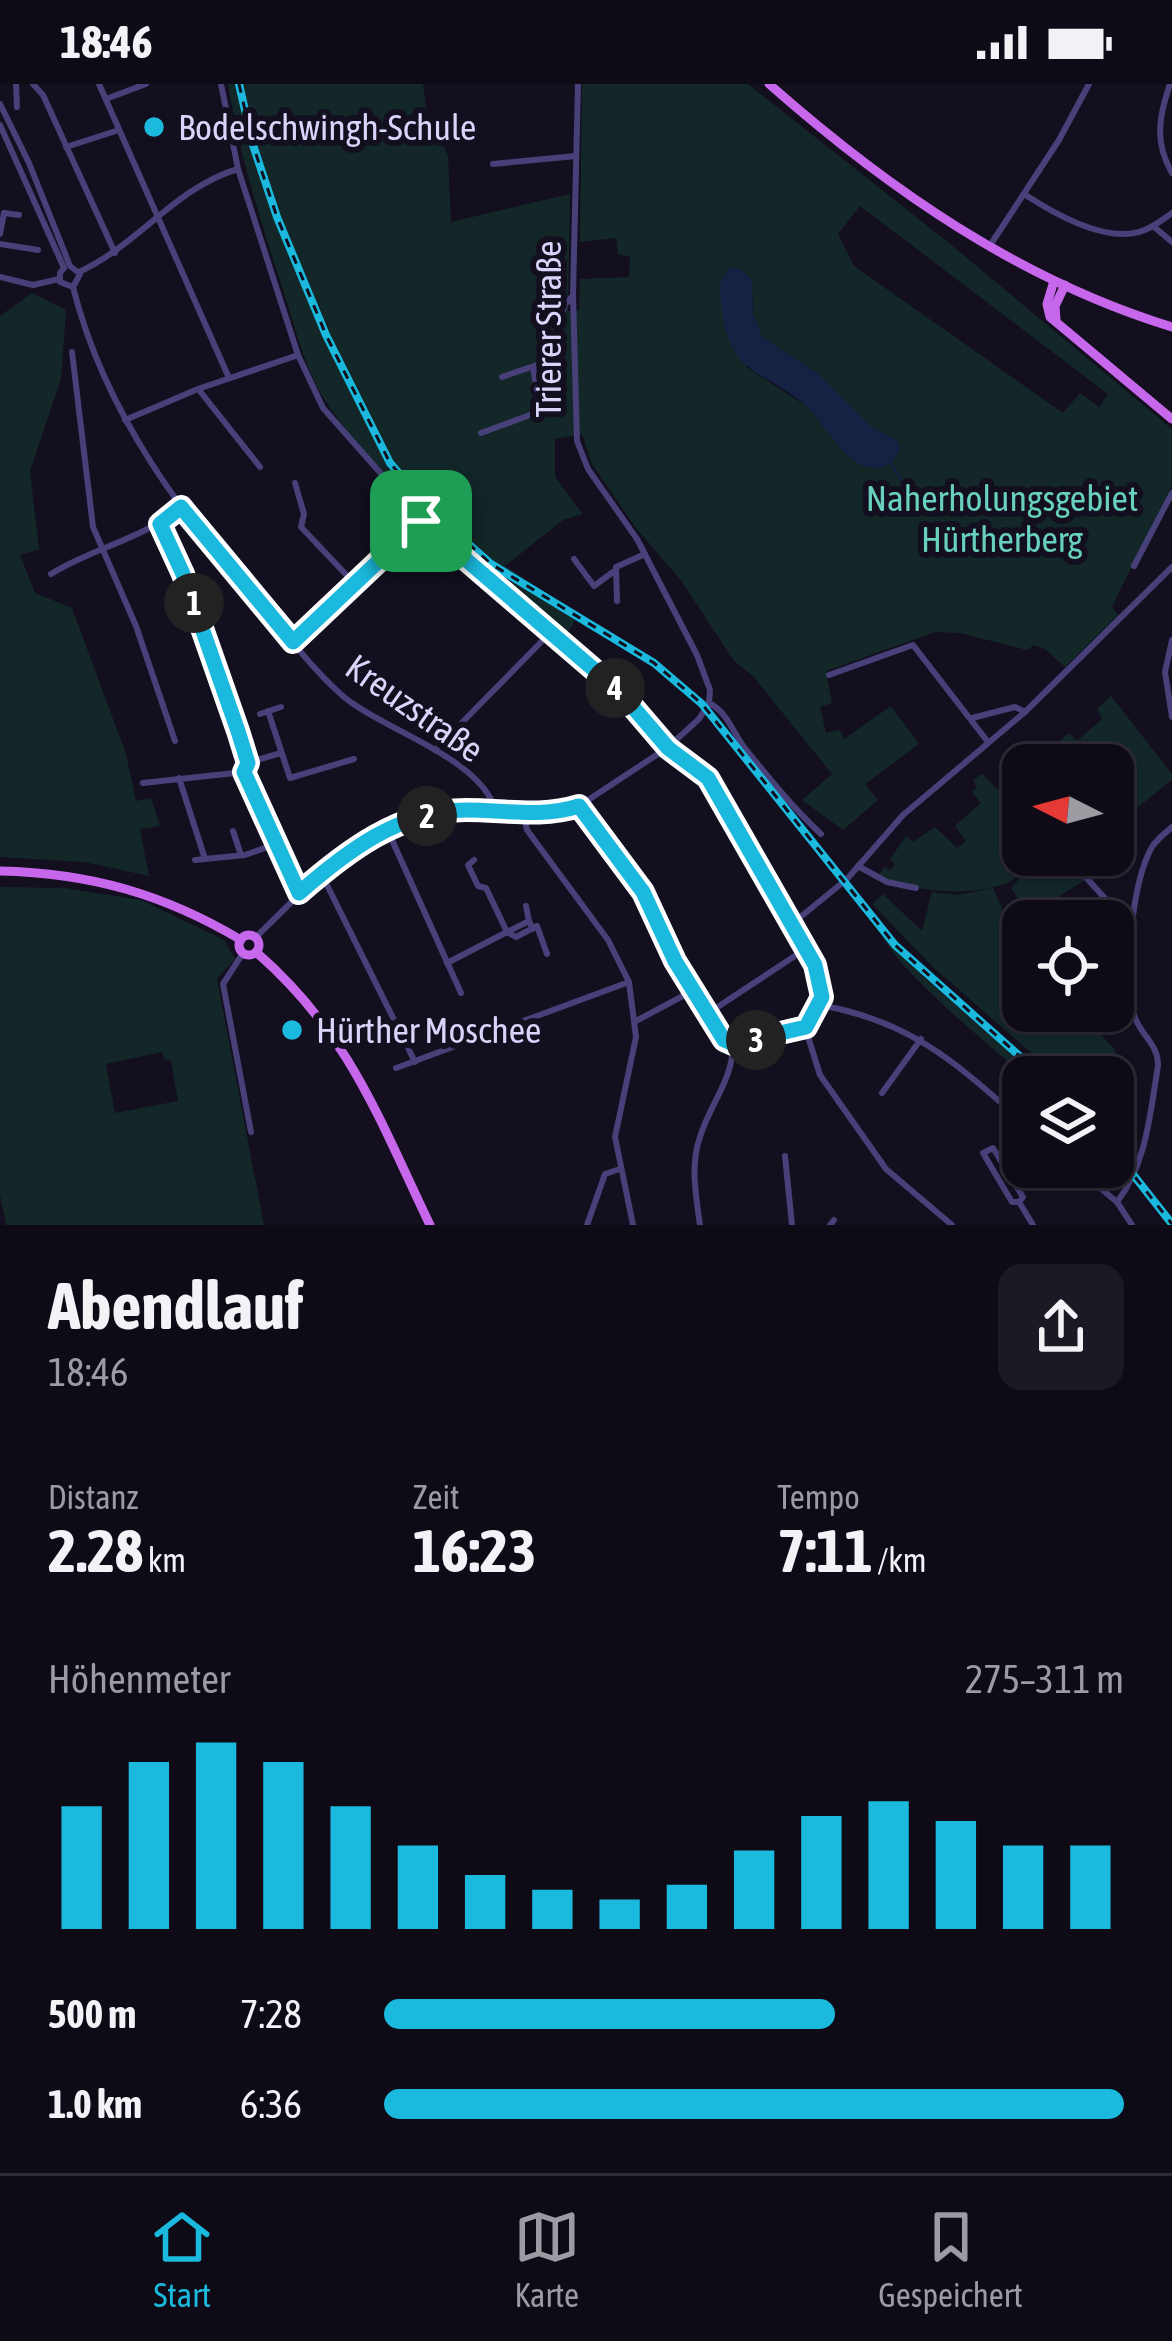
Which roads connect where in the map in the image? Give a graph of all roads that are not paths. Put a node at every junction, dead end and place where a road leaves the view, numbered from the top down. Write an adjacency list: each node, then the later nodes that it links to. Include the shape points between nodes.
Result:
1 (16, 84): 12 (street)
2 (33, 84): 15 (street)
3 (99, 84): 10 (street)
4 (221, 84): 18 (street)
5 (578, 84): 16 (street, Trierer Straße)
6 (773, 84): 29 (main road, via 906,194)
7 (1089, 84): 20 (street)
8 (1170, 84): 19 (street, via 1159,140)
9 (140, 85): 10 (street)
10 (106, 99): 14 (street)
11 (0, 104): 32 (street)
12 (17, 107)
13 (0, 125): 32 (street)
14 (119, 130): 15 (street); 24 (street)
15 (67, 147): 31 (street)
16 (576, 156): 17 (street); 38 (street, Trierer Straße)
17 (493, 164)
18 (238, 169): 24 (street, via 202,182); 41 (street)
19 (1172, 172)
20 (1024, 194): 25 (street, via 1110,231); 29 (street)
21 (2, 212): 23 (street); 26 (street)
22 (1172, 213): 25 (street)
23 (19, 215)
24 (157, 220): 31 (street); 44 (street)
25 (1153, 226): 27 (street)
26 (0, 233)
27 (1172, 242)
28 (0, 244): 30 (street)
29 (989, 248): 36 (main road)
30 (38, 250)
31 (115, 253): 33 (street)
32 (67, 267): 33 (street); 35 (street)
33 (79, 272): 37 (street)
34 (0, 277): 35 (street, via 33,285)
35 (59, 279): 37 (street)
36 (1059, 283): 39 (main road); 46 (main road, via 1057,324)
37 (73, 287): 47 (street, Kreuzstraße)
38 (574, 295): 42 (street, via 548,355); 56 (street, Trierer Straße, via 577,441)
39 (1172, 327)
40 (72, 352): 55 (street, via 91,517)
41 (298, 355): 44 (street); 53 (street, via 322,408)
42 (533, 368): 43 (street); 48 (street, via 541,411)
43 (502, 377)
44 (230, 378): 45 (street)
45 (198, 389): 47 (street); 49 (street)
46 (1172, 419)
47 (125, 420): 52 (street, Kreuzstraße)
48 (481, 433)
49 (260, 467)
50 (295, 483): 62 (street, via 302,527)
51 (1172, 494): 58 (street)
52 (181, 507): 54 (street); 66 (street, Kreuzstraße)
53 (421, 521): 62 (street); 64 (street)
54 (160, 524): 55 (street); 79 (street)
55 (103, 547): 61 (street); 73 (street)
56 (645, 554): 60 (street); 68 (street, Trierer Straße, via 706,675)
57 (574, 559): 60 (street, via 594,586)
58 (1134, 566)
59 (1172, 567): 70 (street)
60 (614, 572): 63 (street)
61 (51, 574)
62 (355, 584): 66 (street)
63 (617, 601)
64 (550, 634): 75 (street, via 620,692); 76 (street)
65 (1172, 640): 71 (street, via 1165,680)
66 (293, 642): 76 (street, Kreuzstraße, via 347,699)
67 (829, 675): 72 (street, via 913,645)
68 (709, 704): 75 (street); 89 (street, via 724,711)
69 (280, 707): 77 (street, via 264,713)
70 (1025, 712): 72 (street, via 1015,707); 74 (street)
71 (1172, 717)
72 (972, 718): 74 (street)
73 (175, 742)
74 (989, 743): 95 (street, via 903,815)
75 (668, 748): 83 (street); 103 (street, via 714,784)
76 (434, 751): 84 (street, Kreuzstraße)
77 (281, 753): 78 (street, via 290,778); 79 (street)
78 (354, 759)
79 (248, 763): 80 (street)
80 (244, 772): 81 (street); 90 (street)
81 (178, 778): 82 (street); 93 (street)
82 (143, 783)
83 (579, 806): 85 (street); 115 (street, via 643,892)
84 (496, 811): 85 (street); 87 (street, via 445,812)
85 (523, 814): 114 (street)
86 (1172, 826): 105 (street, via 1145,864)
87 (387, 830): 97 (street); 113 (street)
88 (232, 831): 91 (street)
89 (821, 834)
90 (276, 844): 91 (street); 100 (street)
91 (242, 855): 93 (street)
92 (195, 860): 93 (street)
93 (205, 860)
94 (474, 860): 106 (street, via 468,865)
95 (858, 866): 99 (street); 103 (street)
96 (0, 871): 108 (main road, via 120,884)
97 (321, 873): 100 (street); 124 (street)
98 (1085, 876): 101 (street)
99 (916, 888)
100 (299, 893): 107 (street)
101 (1106, 900)
102 (526, 906): 104 (street)
103 (793, 922): 109 (street)
104 (531, 925): 106 (street, via 516,937); 112 (street)
105 (1134, 925)
106 (507, 932): 113 (street)
107 (255, 938): 108 (main road); 110 (main road)
108 (241, 940): 111 (main road)
109 (807, 948): 117 (street); 118 (street)
110 (256, 952): 111 (main road); 134 (main road, via 339,1041)
111 (243, 953): 128 (street, via 223,984)
112 (548, 953)
113 (447, 962): 116 (street)
114 (628, 982): 120 (street); 124 (street)
115 (694, 990): 118 (street); 120 (street)
116 (461, 993)
117 (820, 1005): 121 (street); 122 (street)
118 (709, 1013): 123 (street)
119 (1134, 1014): 133 (street, via 1158,1066 1140,1159)
120 (636, 1021): 130 (street, via 615,1125)
121 (806, 1027): 123 (street); 139 (street, via 820,1075 886,1169)
122 (921, 1039): 126 (street); 127 (street)
123 (733, 1044): 137 (street, via 727,1079 698,1141)
124 (415, 1062): 125 (street)
125 (397, 1068)
126 (882, 1093)
127 (1002, 1103)
128 (250, 1132)
129 (785, 1156): 138 (street)
130 (620, 1169): 135 (street, via 605,1174); 136 (street)
131 (1101, 1188): 133 (street)
132 (1019, 1202): 132 (street, via 993,1148 983,1153 1012,1202); 140 (street)
133 (1118, 1202): 141 (street)
134 (430, 1225)
135 (587, 1225)
136 (633, 1225)
137 (700, 1225)
138 (792, 1225)
139 (952, 1225)
140 (1033, 1225)
141 (1132, 1225)

